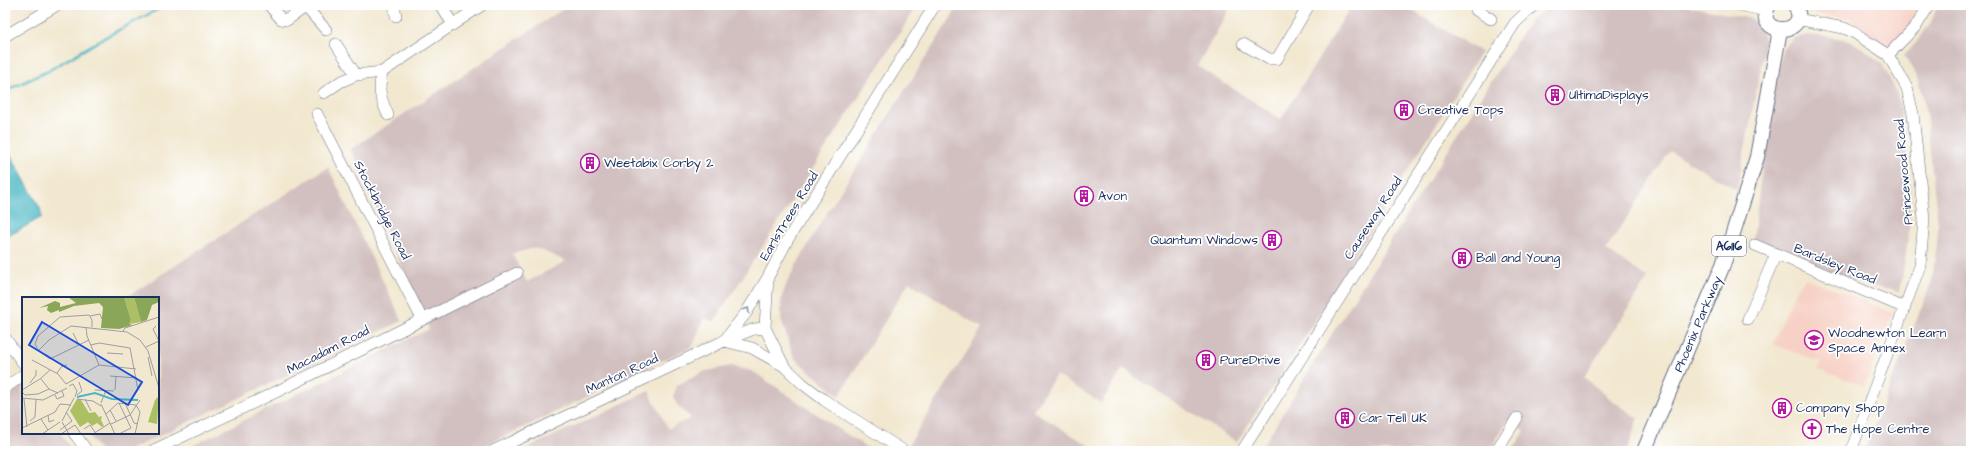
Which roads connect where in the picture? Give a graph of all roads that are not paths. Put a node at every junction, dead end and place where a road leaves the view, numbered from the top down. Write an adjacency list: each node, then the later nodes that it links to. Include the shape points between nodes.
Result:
1 (57, 5): 19 (street)
2 (269, 5): 12 (street, via 281,19 287,20)
3 (440, 5): 16 (street)
4 (482, 5): 16 (street)
5 (935, 5): 31 (street, EarlsTrees Road, via 788,239)
6 (1309, 5): 21 (street, via 1277,60 1269,59)
7 (1479, 5): 14 (street, via 1476,10)
8 (1534, 5): 48 (street, Causeway Road, via 1515,23)
9 (1738, 5): 13 (street)
10 (1795, 5): 15 (main road)
11 (1929, 5): 22 (street, via 1917,26)
12 (307, 6): 17 (street)
13 (1768, 8): 18 (main road, via 1766,16 1771,25)
14 (1490, 19)
15 (1797, 19): 18 (main road, via 1788,29); 22 (street, Princewood Road, via 1844,28)
16 (453, 24): 23 (street)
17 (326, 30)
18 (1780, 30): 50 (main road, Phoenix Parkway / A6116, via 1757,157 1723,265)
19 (5, 36)
20 (336, 44): 24 (street)
21 (1243, 44)
22 (1888, 55): 32 (street, Princewood Road, via 1907,88 1913,114 1924,219 1920,266)
23 (382, 72): 24 (street); 27 (street, via 378,88)
24 (356, 75): 25 (street)
25 (324, 93)
26 (317, 114): 33 (street, Stockbridge Road)
27 (388, 115)
28 (1755, 246): 29 (street, Bardsley Road)
29 (1776, 254): 32 (street, Bardsley Road); 34 (street)
30 (516, 273): 33 (street, Macadam Road)
31 (768, 276): 35 (street, EarlsTrees Road); 37 (street, one-way to 31, via 746,313)
32 (1905, 308): 51 (street, Princewood Road)
33 (422, 319): 45 (street, Macadam Road)
34 (1748, 319)
35 (765, 328): 37 (street, Manton Road, via 754,329); 39 (street, EarlsTrees Road)
36 (5, 338): 38 (street)
37 (724, 341): 39 (street, via 752,348); 46 (street, Manton Road)
38 (22, 362)
39 (784, 366): 47 (street, EarlsTrees Road, via 824,400)
40 (22, 376): 41 (street)
41 (5, 388)
42 (1517, 418): 49 (street)
43 (75, 434): 44 (street)
44 (87, 451)
45 (152, 451)
46 (493, 451)
47 (904, 451)
48 (1242, 451)
49 (1496, 451)
50 (1644, 451)
51 (1851, 451)

